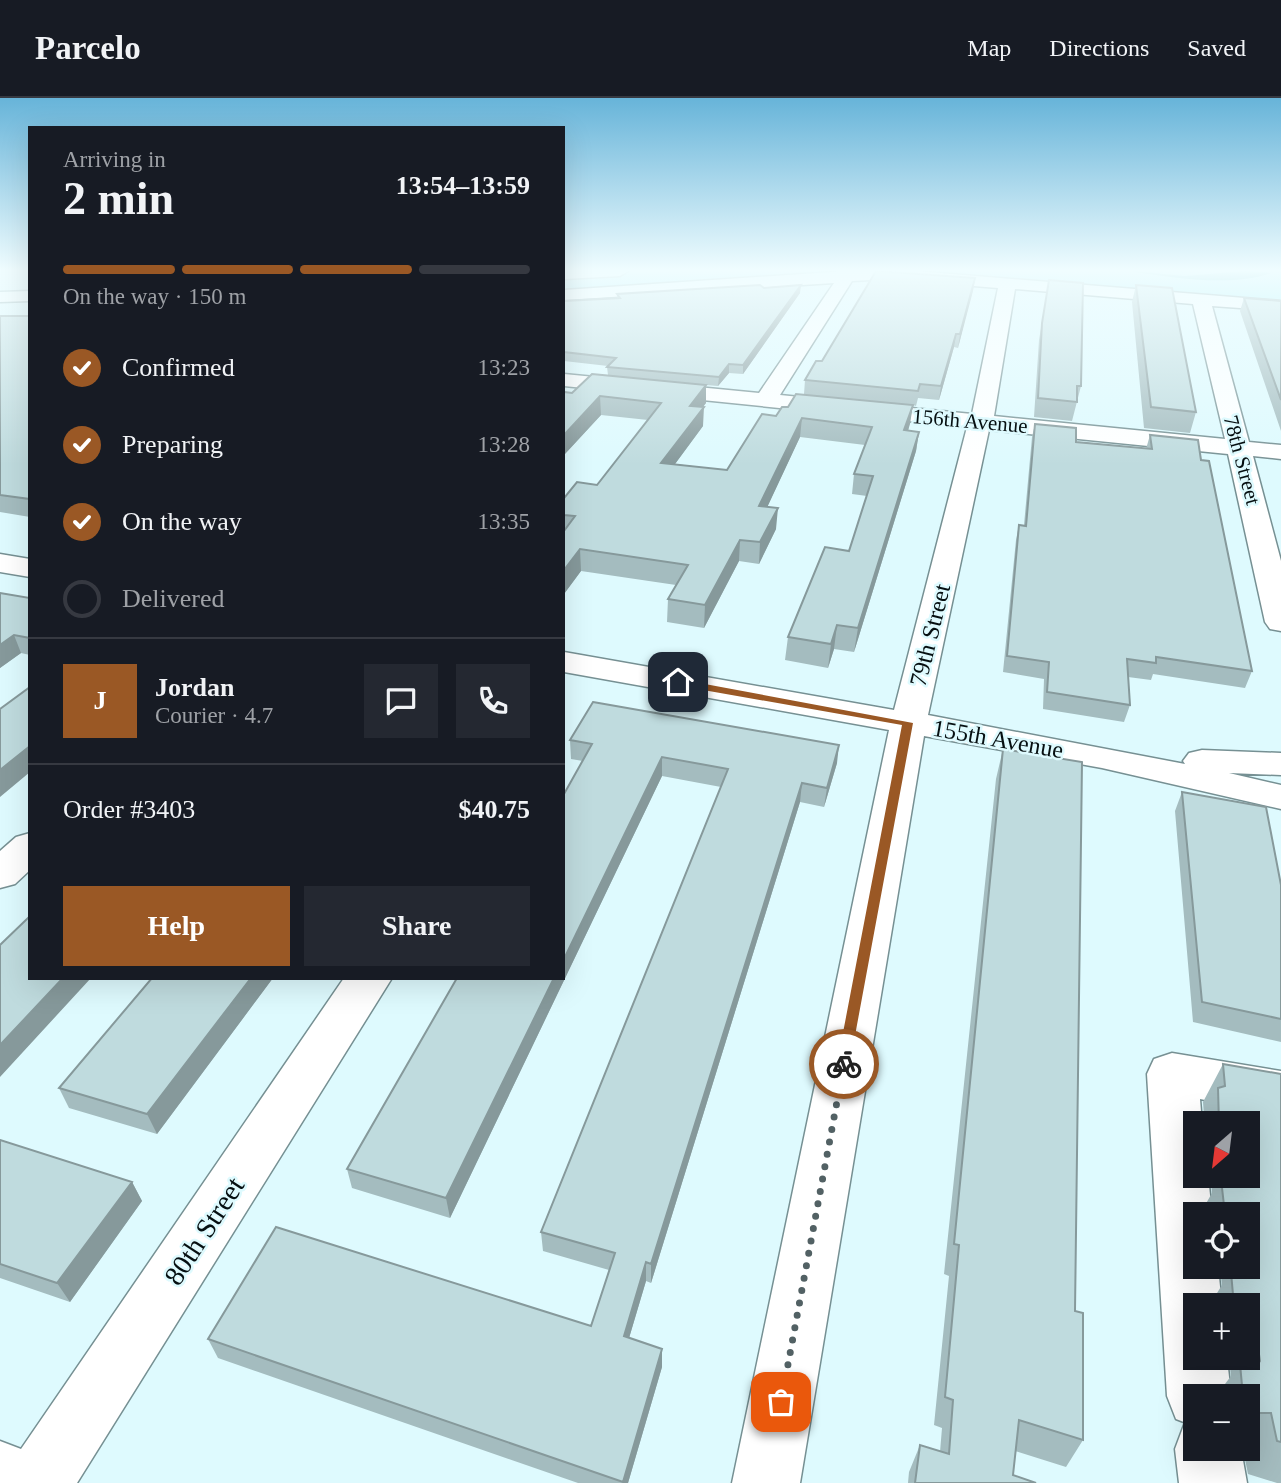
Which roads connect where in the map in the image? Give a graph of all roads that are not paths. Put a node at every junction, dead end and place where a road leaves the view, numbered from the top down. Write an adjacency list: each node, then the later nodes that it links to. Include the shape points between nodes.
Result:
1 (808, 336): 5 (main road)
2 (997, 336): 6 (main road, 79th Street)
3 (1210, 336): 8 (main road, 78th Street)
4 (565, 380): 5 (main road, 156th Avenue)
5 (765, 401): 6 (main road, 156th Avenue)
6 (980, 422): 8 (main road, 156th Avenue); 12 (main road, 79th Street)
7 (1281, 452): 8 (main road, 156th Avenue)
8 (1240, 454): 9 (main road, 156th Avenue); 10 (main road, 78th Street)
9 (1281, 465)
10 (1281, 622)
11 (567, 669): 12 (main road, 155th Avenue)
12 (908, 723): 13 (main road, 155th Avenue); 25 (main road, 79th Street)
13 (1102, 757): 14 (main road, 155th Avenue); 15 (main road, 155th Avenue)
14 (1281, 764)
15 (1281, 797)
16 (28, 849): 17 (main road)
17 (0, 874)
18 (368, 980): 24 (main road, 80th Street)
19 (1281, 1093): 20 (main road, via 1171,1074)
20 (1198, 1384)
21 (1210, 1461): 26 (main road)
22 (0, 1475): 23 (main road)
23 (20, 1483)
24 (38, 1483)
25 (766, 1483)
26 (1213, 1483)

